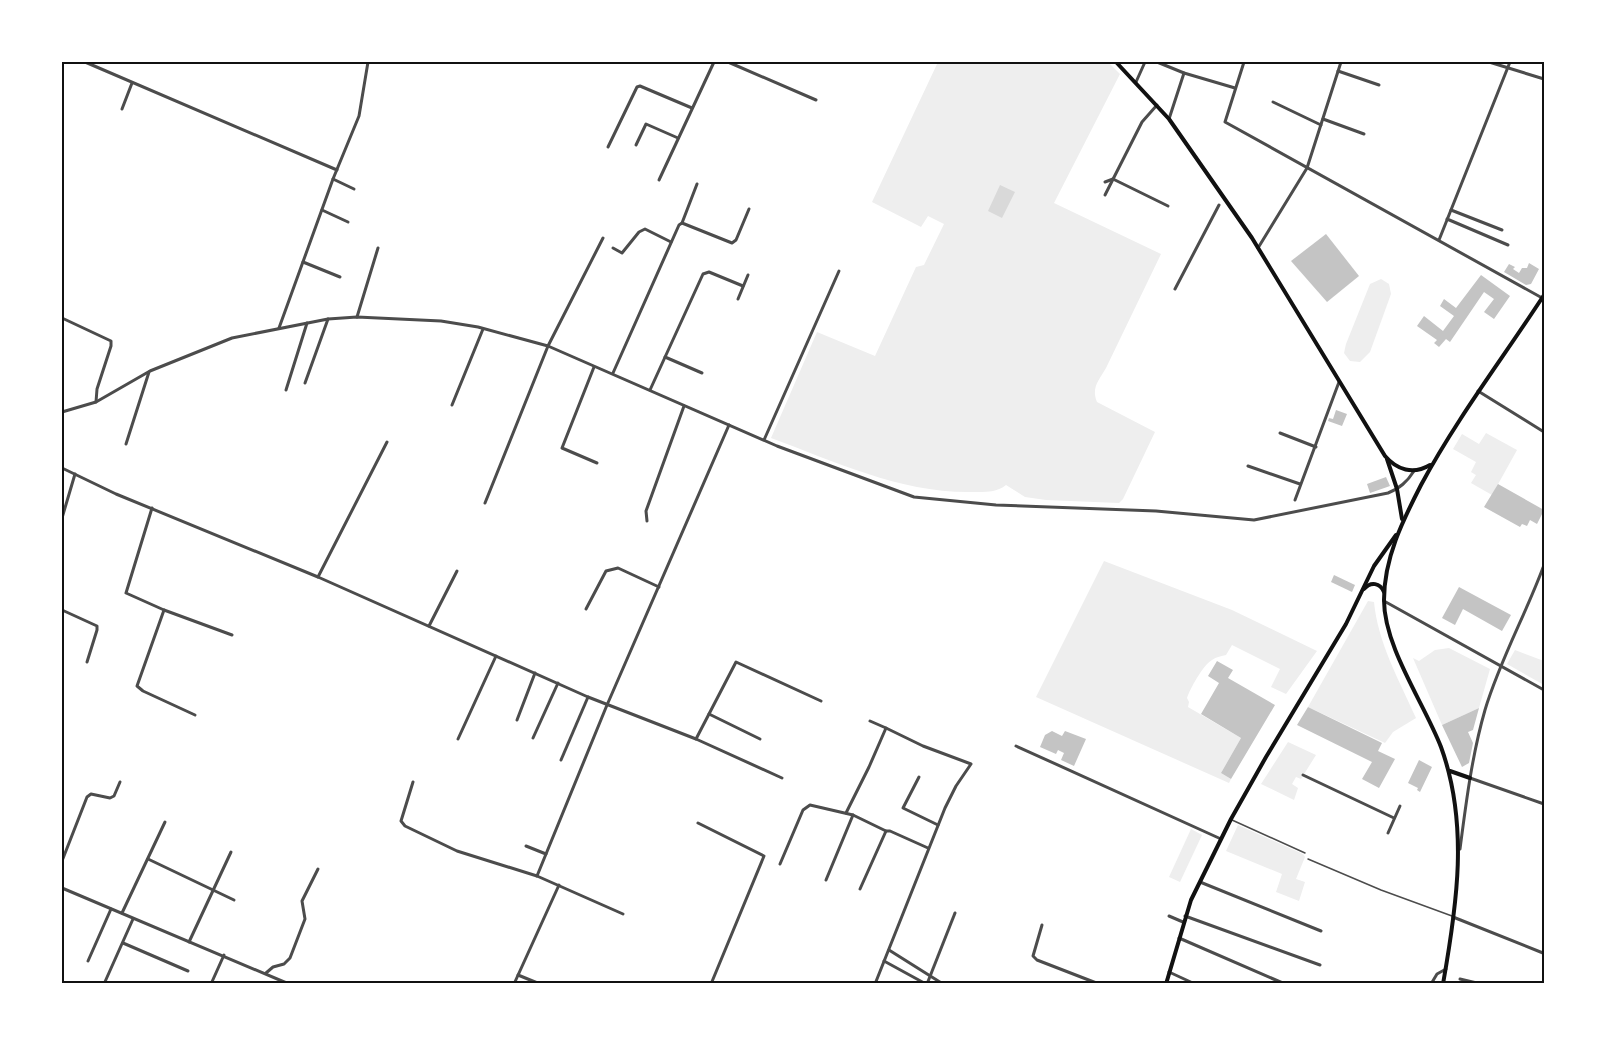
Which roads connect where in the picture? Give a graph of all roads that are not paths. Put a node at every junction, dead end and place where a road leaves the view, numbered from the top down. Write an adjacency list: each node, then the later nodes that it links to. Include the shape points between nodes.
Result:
1 (85, 62): 17 (street)
2 (368, 62): 33 (street, via 358,116)
3 (714, 62): 23 (street)
4 (728, 62): 20 (street)
5 (1116, 62): 16 (main road)
6 (1145, 62): 16 (street)
7 (1157, 62): 14 (street)
8 (1244, 62): 19 (street)
9 (1341, 62): 13 (street)
10 (1489, 62): 12 (street)
11 (1510, 62): 12 (street)
12 (1508, 68): 15 (street); 45 (street)
13 (1337, 71): 18 (street); 26 (street)
14 (1184, 73): 19 (street); 25 (street)
15 (1545, 79)
16 (1136, 82): 22 (main road)
17 (132, 83): 24 (street); 33 (street)
18 (1379, 85)
19 (1235, 88): 32 (street, via 1225,122)
20 (816, 99)
21 (1273, 102): 27 (street)
22 (1157, 105): 25 (main road); 35 (street, via 1142,122)
23 (692, 108): 29 (street); 31 (street, via 637,87)
24 (122, 109)
25 (1169, 119): 56 (main road)
26 (1323, 119): 27 (street); 28 (street)
27 (1321, 125): 32 (street)
28 (1364, 134)
29 (678, 138): 30 (street, via 645,124); 36 (street)
30 (636, 145)
31 (608, 147)
32 (1307, 168): 51 (street); 56 (street)
33 (337, 170): 34 (street)
34 (333, 179): 39 (street); 44 (street)
35 (1113, 179): 37 (street); 40 (street); 42 (street)
36 (659, 180)
37 (1105, 182)
38 (697, 184): 48 (street)
39 (354, 189)
40 (1105, 195)
41 (1219, 205): 62 (street)
42 (1168, 206)
43 (749, 209): 48 (street, via 732,243)
44 (322, 210): 47 (street); 57 (street)
45 (1451, 210): 46 (street); 49 (street)
46 (1447, 219): 51 (street); 53 (street)
47 (348, 222)
48 (682, 223): 52 (street)
49 (1503, 230)
50 (603, 238): 71 (street)
51 (1439, 240): 63 (street)
52 (671, 243): 55 (street, via 645,229 622,253); 75 (street)
53 (1508, 245)
54 (378, 248): 65 (street)
55 (613, 248)
56 (1257, 249): 77 (main road)
57 (303, 262): 60 (street); 69 (street)
58 (839, 271): 89 (street)
59 (748, 275): 61 (street)
60 (340, 277)
61 (743, 286): 64 (street); 72 (street, via 703,273)
62 (1175, 289)
63 (1544, 297): 81 (main road)
64 (738, 299)
65 (357, 317): 67 (street); 70 (street, via 441,321)
66 (62, 318): 82 (street, via 111,341)
67 (327, 319): 68 (street); 78 (street)
68 (307, 323): 69 (street); 79 (street)
69 (279, 328): 74 (street, via 232,338)
70 (483, 328): 71 (street); 83 (street)
71 (548, 346): 73 (street); 103 (street)
72 (665, 357): 76 (street); 80 (street)
73 (594, 367): 75 (street); 94 (street, via 562,448)
74 (150, 371): 82 (street); 91 (street)
75 (613, 373): 80 (street)
76 (702, 373)
77 (1339, 382): 92 (street); 93 (main road)
78 (305, 383)
79 (286, 390)
80 (650, 390): 84 (street)
81 (1479, 391): 87 (street); 95 (main road)
82 (96, 402): 85 (street)
83 (452, 405)
84 (684, 405): 86 (street); 107 (street, via 646,511)
85 (62, 412)
86 (729, 425): 89 (street); 112 (street)
87 (1545, 432)
88 (1280, 434): 92 (street)
89 (764, 440): 101 (street, via 914,497 996,505 1156,511 1254,520)
90 (387, 442): 111 (street)
91 (126, 444)
92 (1316, 447): 100 (street)
93 (1385, 456): 98 (main road, via 1396,467); 101 (main road)
94 (597, 463)
95 (1431, 465): 98 (main road); 106 (main road)
96 (1248, 466): 100 (street)
97 (62, 468): 99 (street)
98 (1414, 471): 101 (street)
99 (75, 474): 104 (street); 105 (street)
100 (1301, 485): 102 (street)
101 (1397, 489): 106 (main road)
102 (1295, 500)
103 (485, 503)
104 (152, 508): 111 (street); 118 (street, via 126,593)
105 (62, 518)
106 (1403, 520): 108 (main road)
107 (647, 521)
108 (1398, 532): 113 (main road, via 1377,560); 114 (main road)
109 (1545, 565): 123 (street)
110 (458, 571): 119 (street)
111 (318, 577): 119 (street)
112 (659, 587): 116 (street, via 618,568 606,571); 129 (street)
113 (1363, 589): 114 (main road, via 1375,584); 153 (main road)
114 (1384, 594): 115 (main road)
115 (1384, 601): 123 (street); 141 (main road, via 1392,639)
116 (586, 609)
117 (62, 610): 122 (street, via 97,626)
118 (164, 610): 120 (street); 131 (street, via 137,686)
119 (429, 626): 121 (street)
120 (232, 635)
121 (496, 656): 124 (street); 137 (street)
122 (87, 662)
123 (1501, 665): 126 (street); 145 (street, via 1485,710)
124 (535, 673): 125 (street); 132 (street)
125 (558, 684): 127 (street); 135 (street)
126 (1545, 690)
127 (588, 697): 129 (street); 140 (street)
128 (821, 701): 130 (street, via 736,662)
129 (607, 705): 138 (street); 165 (street)
130 (709, 714): 136 (street); 138 (street)
131 (195, 715)
132 (517, 720)
133 (870, 721): 134 (street)
134 (886, 728): 150 (street); 156 (street, via 971,764)
135 (533, 738)
136 (760, 738)
137 (459, 739)
138 (696, 739): 144 (street)
139 (1016, 746): 159 (street)
140 (561, 760)
141 (1449, 770): 145 (main road); 162 (main road)
142 (1303, 776): 152 (street)
143 (919, 777): 156 (street, via 903,808)
144 (782, 778)
145 (1470, 778): 148 (street); 162 (street)
146 (120, 782): 168 (street, via 110,798 91,794 87,797)
147 (413, 782): 171 (street, via 401,821 405,825 457,851)
148 (1545, 804)
149 (1400, 806): 152 (street)
150 (846, 813): 151 (street); 169 (street, via 810,805 803,810)
151 (853, 815): 157 (street); 172 (street)
152 (1394, 818): 158 (street)
153 (1231, 819): 159 (main road); 164 (lane)
154 (165, 822): 166 (street)
155 (698, 823): 215 (street, via 764,856)
156 (938, 825): 161 (street)
157 (886, 831): 161 (street); 176 (street)
158 (1388, 833)
159 (1221, 839): 173 (main road)
160 (526, 846): 165 (street)
161 (928, 848): 193 (street)
162 (1460, 849): 185 (main road)
163 (231, 852): 177 (street)
164 (1305, 853)
165 (546, 854): 171 (street)
166 (148, 859): 177 (street); 181 (street)
167 (1308, 859): 185 (lane)
168 (62, 861)
169 (780, 864)
170 (318, 869): 204 (street, via 302,901 304,919 290,958)
171 (537, 876): 174 (street)
172 (826, 880)
173 (1200, 882): 184 (main road); 189 (street)
174 (559, 885): 182 (street); 205 (street)
175 (62, 888): 179 (street)
176 (860, 889)
177 (212, 891): 178 (street); 191 (street)
178 (234, 900)
179 (111, 909): 181 (street); 197 (street)
180 (955, 913): 206 (street)
181 (122, 914): 186 (street)
182 (623, 914)
183 (1169, 916): 187 (street)
184 (1185, 916): 187 (main road); 199 (street)
185 (1453, 916): 194 (street); 201 (main road)
186 (133, 919): 191 (street); 192 (street)
187 (1183, 922): 190 (main road)
188 (1042, 925): 219 (street, via 1034,956 1037,960)
189 (1321, 931)
190 (1179, 938): 203 (main road); 222 (street)
191 (189, 942): 195 (street)
192 (123, 943): 202 (street); 209 (street)
193 (889, 950): 196 (street); 198 (street)
194 (1543, 952)
195 (224, 955): 204 (street); 210 (street)
196 (898, 957): 200 (street); 206 (street)
197 (88, 961)
198 (884, 961): 200 (street); 216 (street)
199 (1320, 965)
200 (894, 966): 217 (street)
201 (1446, 969): 223 (street); 224 (main road)
202 (188, 971)
203 (1169, 972): 220 (main road); 221 (street)
204 (266, 974): 207 (street)
205 (518, 975): 213 (street); 214 (street)
206 (930, 975): 217 (street); 218 (street)
207 (278, 978): 211 (street); 212 (street)
208 (1460, 979): 225 (street)
209 (105, 984)
210 (211, 984)
211 (275, 984)
212 (289, 984)
213 (514, 984)
214 (540, 984)
215 (711, 984)
216 (875, 984)
217 (926, 984)
218 (943, 984)
219 (1099, 984)
220 (1166, 984)
221 (1195, 984)
222 (1286, 984)
223 (1431, 984)
224 (1443, 984)
225 (1481, 984)

